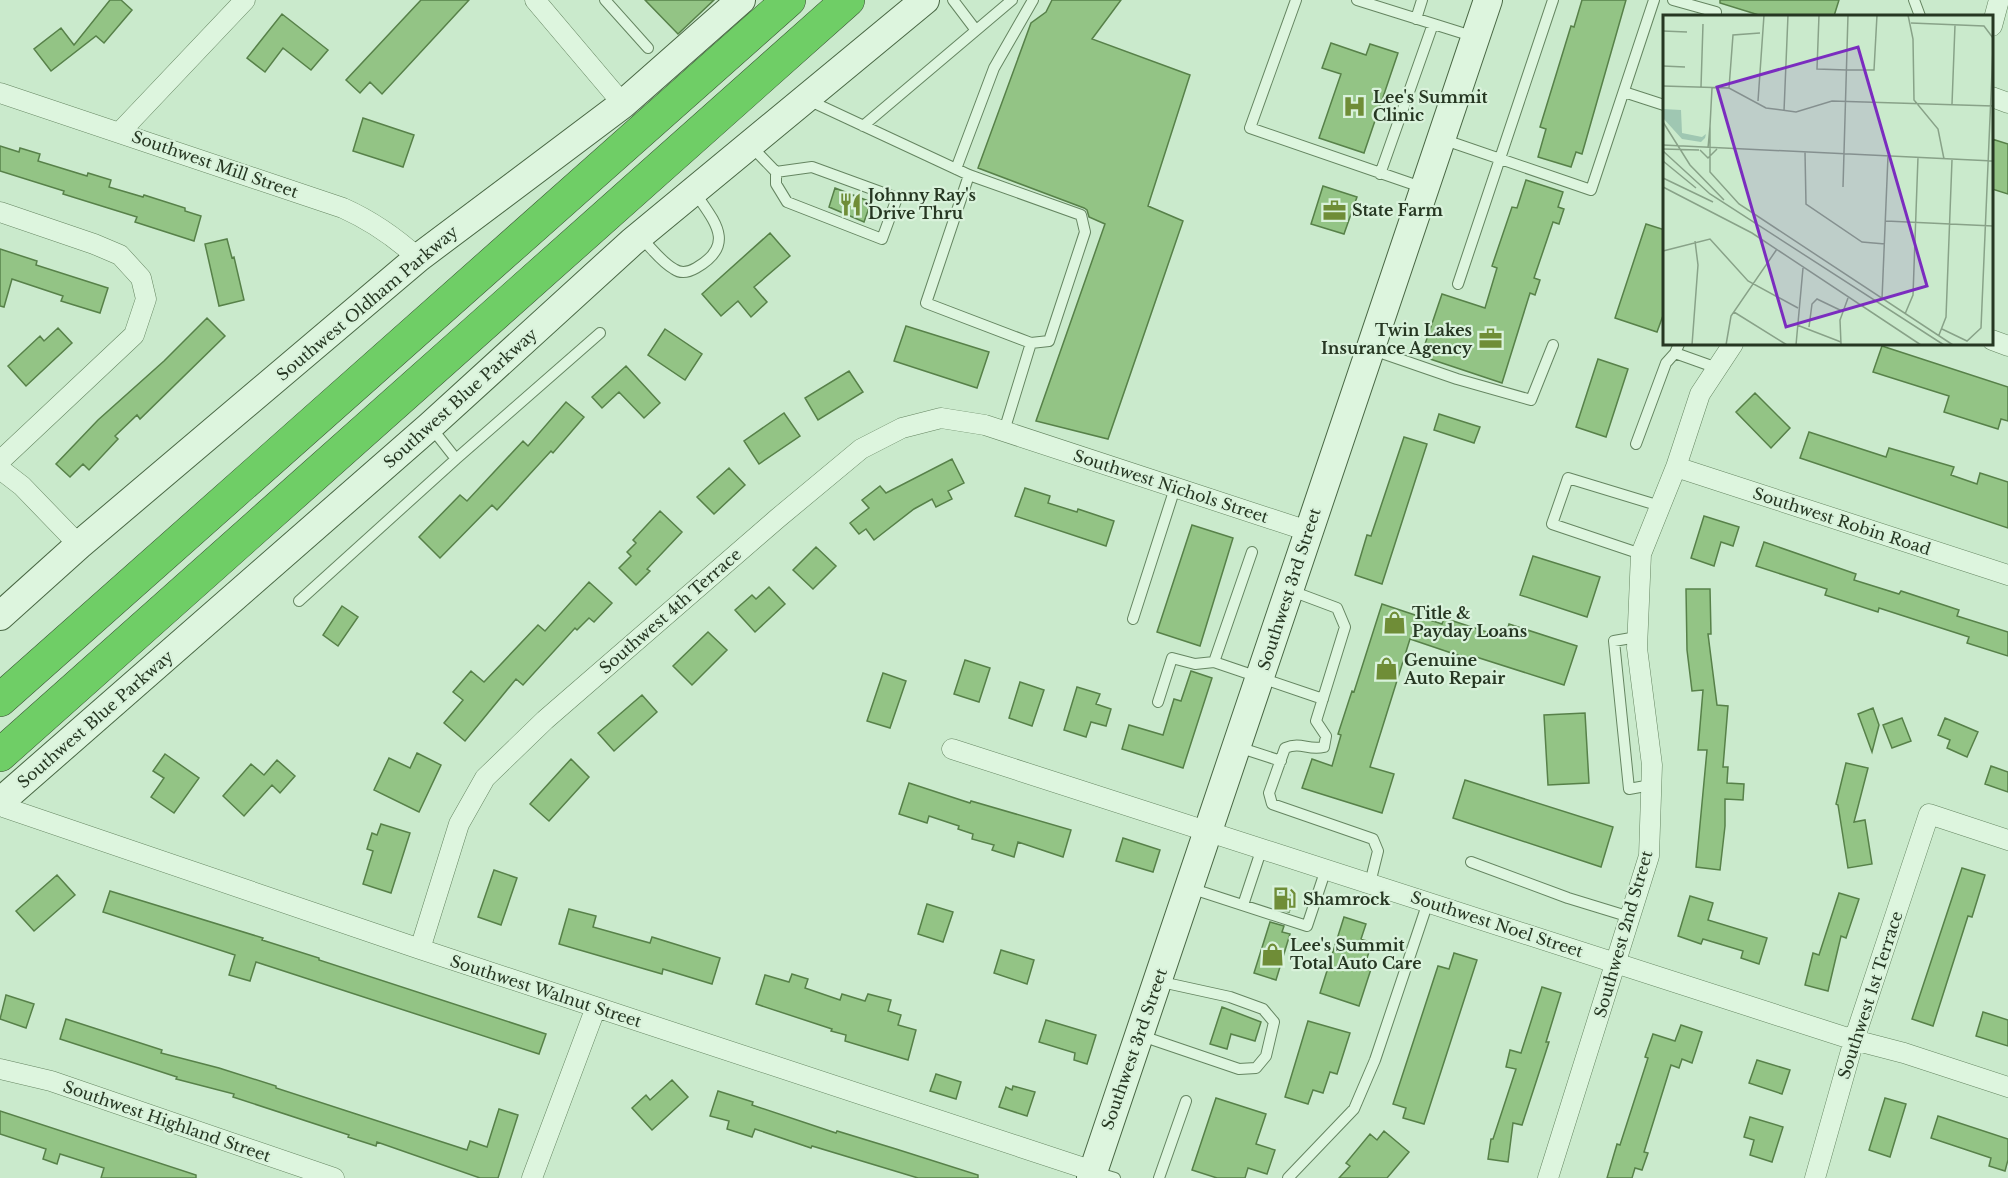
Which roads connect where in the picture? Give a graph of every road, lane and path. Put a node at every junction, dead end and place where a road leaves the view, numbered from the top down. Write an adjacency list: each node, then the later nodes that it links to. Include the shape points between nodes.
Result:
1 (244, 0): 37 (street)
2 (535, 0): 34 (street)
3 (605, 0): 28 (lane)
4 (741, 0): 34 (street, Southwest Oldham Parkway)
5 (789, 0): 82 (highway)
6 (849, 0): 86 (highway)
7 (925, 0): 32 (street, Southwest Blue Parkway)
8 (953, 0): 26 (lane)
9 (1012, 0): 26 (lane)
10 (1033, 0): 41 (lane, via 994,68)
11 (1296, 0): 43 (lane, via 1250,128)
12 (1357, 0): 23 (lane)
13 (1422, 0): 23 (lane)
14 (1488, 0): 27 (street, Southwest 3rd Street)
15 (1552, 0): 40 (lane)
16 (1654, 0): 29 (lane)
17 (1673, 0): 21 (lane)
18 (1720, 0): 21 (lane)
19 (1914, 0): 22 (lane)
20 (2000, 0): 24 (street)
21 (1715, 14)
22 (1920, 15)
23 (1416, 19): 25 (lane)
24 (1993, 23)
25 (1433, 24): 27 (lane); 43 (lane)
26 (975, 29): 36 (lane)
27 (1475, 38): 38 (street, Southwest 3rd Street)
28 (648, 48)
29 (1624, 92): 35 (lane); 40 (lane, via 1591,190)
30 (0, 93): 37 (street, Southwest Mill Street)
31 (1993, 97): 33 (street)
32 (805, 99): 36 (lane); 39 (street, Southwest Blue Parkway)
33 (2008, 103)
34 (623, 104): 49 (street, Southwest Oldham Parkway)
35 (1663, 104)
36 (863, 126): 41 (lane)
37 (120, 132): 49 (street, Southwest Mill Street, via 344,207 388,232)
38 (1441, 139): 40 (lane); 45 (street, Southwest 3rd Street)
39 (750, 145): 42 (lane); 46 (street, Southwest Blue Parkway)
40 (1500, 159): 50 (lane)
41 (956, 169): 44 (lane)
42 (776, 172): 42 (lane, via 776,184 787,202 882,239 897,198 812,166)
43 (1380, 174): 45 (lane)
44 (969, 175): 53 (lane, via 926,303); 53 (lane, via 1081,215 1085,232 1049,341)
45 (1424, 188): 58 (street, Southwest 3rd Street)
46 (694, 191): 48 (street, Southwest Blue Parkway); 48 (lane, via 719,233 718,249 712,257 688,272 680,272)
47 (0, 212): 65 (street, via 120,255 141,278 146,299 134,335)
48 (640, 236): 60 (street, Southwest Blue Parkway)
49 (418, 258): 71 (street, Southwest Oldham Parkway)
50 (1458, 284)
51 (600, 333): 64 (lane)
52 (1993, 340): 56 (street)
53 (1031, 343): 61 (lane)
54 (1553, 345): 58 (lane, via 1532,400)
55 (1732, 345): 59 (street, Southwest 2nd Street)
56 (2008, 346)
57 (1677, 348): 59 (lane); 63 (lane, via 1666,363)
58 (1370, 349): 70 (street, Southwest 3rd Street)
59 (1717, 368): 66 (street, Southwest 2nd Street, via 1700,394)
60 (430, 426): 64 (lane); 88 (street, Southwest Blue Parkway)
61 (1004, 431): 62 (street, Southwest 4th Terrace); 99 (street, Southwest 4th Terrace, via 941,418 902,428 861,449 544,720 485,778 459,825)
62 (1034, 442): 68 (street, Southwest Nichols Street)
63 (1636, 444)
64 (456, 459): 76 (lane)
65 (0, 461)
66 (1676, 466): 69 (street, Southwest 2nd Street); 74 (street, Southwest Robin Road)
67 (0, 469): 71 (street, via 22,486)
68 (1175, 488): 70 (street, Southwest Nichols Street); 78 (lane)
69 (1660, 506): 73 (street, Southwest 2nd Street); 73 (lane, via 1568,478 1552,524)
70 (1308, 531): 75 (street, Southwest 3rd Street)
71 (79, 545): 77 (street, Southwest Oldham Parkway)
72 (1252, 552): 79 (lane)
73 (1641, 554): 98 (street, Southwest 2nd Street, via 1637,648 1652,765 1649,856)
74 (2008, 575)
75 (1289, 590): 80 (street, Southwest 3rd Street); 81 (lane, via 1337,608 1345,627)
76 (298, 601)
77 (0, 616)
78 (1133, 619)
79 (1214, 662): 80 (lane); 83 (lane, via 1195,664 1172,658)
80 (1260, 676): 81 (lane); 84 (street, Southwest 3rd Street)
81 (1323, 699): 87 (lane, via 1316,721 1326,736 1324,747 1314,750 1296,744 1285,748)
82 (0, 700)
83 (1158, 702)
84 (1237, 746): 87 (lane); 89 (street, Southwest 3rd Street)
85 (952, 749): 89 (street, Southwest Noel Street)
86 (0, 755)
87 (1281, 761): 94 (lane, via 1269,793 1272,804 1373,839 1378,850)
88 (0, 804): 99 (street, Southwest Walnut Street)
89 (1209, 831): 91 (street, Southwest Noel Street); 95 (street, Southwest 3rd Street)
90 (2008, 840): 104 (street, Southwest 1st Terrace, via 1929,814)
91 (1262, 848): 93 (street, Southwest Noel Street); 97 (lane)
92 (1471, 862): 98 (lane)
93 (1326, 869): 94 (street, Southwest Noel Street); 97 (lane, via 1307,926)
94 (1370, 883): 96 (street, Southwest Noel Street)
95 (1190, 888): 97 (lane); 101 (street, Southwest 3rd Street)
96 (1428, 902): 100 (street, Southwest Noel Street); 112 (lane, via 1375,1060 1354,1108)
97 (1243, 905)
98 (1630, 917): 100 (street, Southwest 2nd Street)
99 (420, 949): 102 (street, Southwest Walnut Street)
100 (1617, 963): 104 (street, Southwest Noel Street); 113 (street, Southwest 2nd Street)
101 (1157, 981): 103 (street, Southwest 3rd Street); 103 (lane, via 1230,997 1263,1009 1274,1022 1266,1056 1256,1068 1239,1069)
102 (596, 1007): 108 (street, Southwest Walnut Street); 110 (street)
103 (1138, 1035): 108 (street, Southwest 3rd Street)
104 (1854, 1040): 106 (street, Southwest Noel Street); 114 (street, Southwest 1st Terrace)
105 (0, 1069): 109 (street, Southwest Highland Street, via 51,1081)
106 (2008, 1087)
107 (1186, 1101): 111 (lane)
108 (1100, 1176)
109 (334, 1178)
110 (532, 1178)
111 (1159, 1178)
112 (1288, 1178)
113 (1548, 1178)
114 (1815, 1178)

